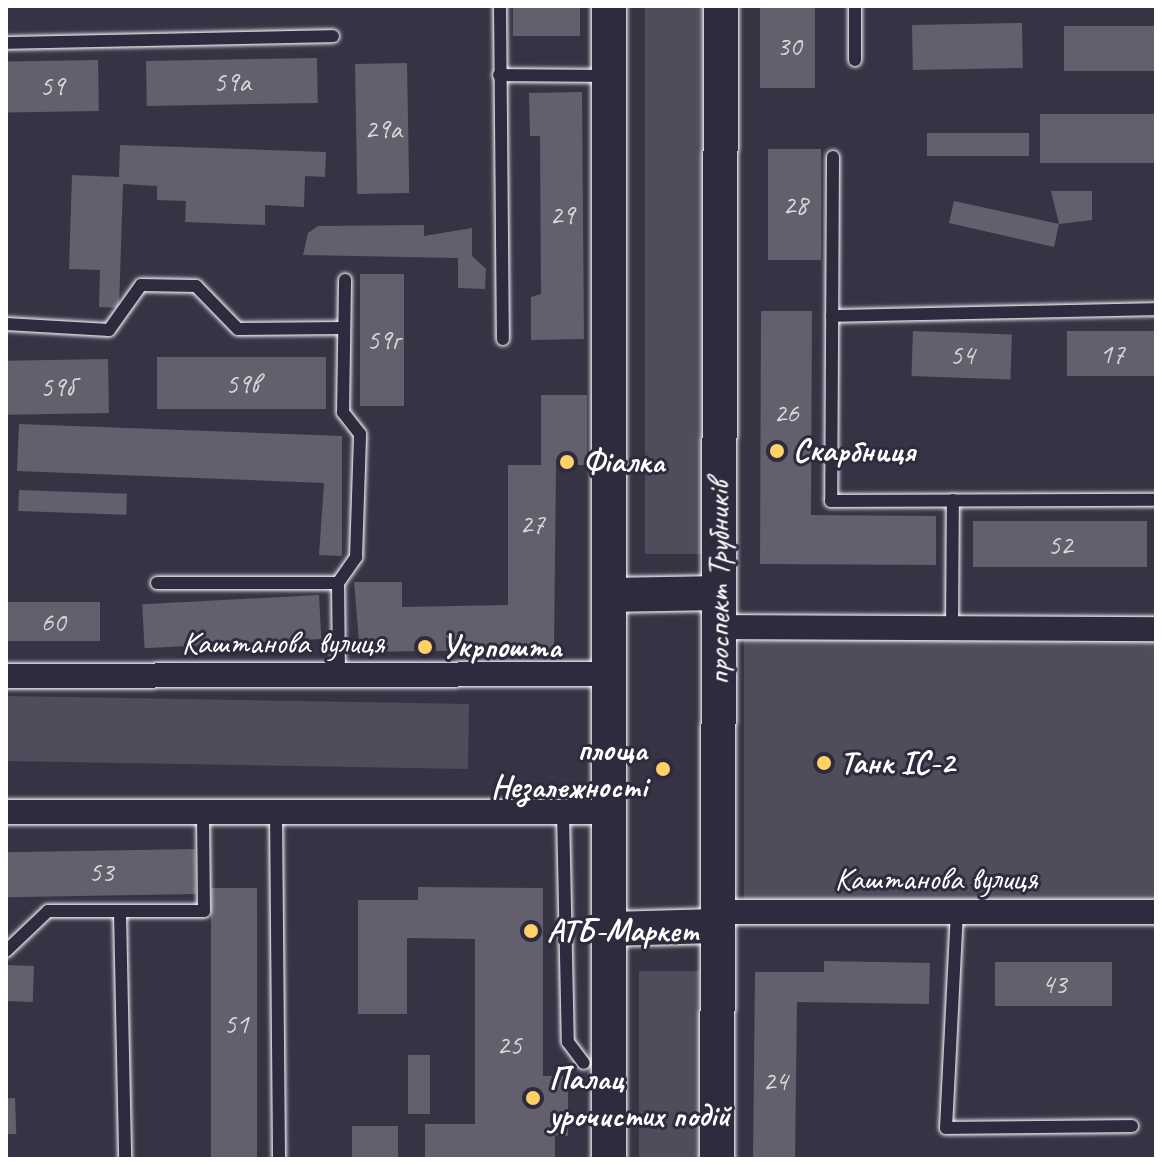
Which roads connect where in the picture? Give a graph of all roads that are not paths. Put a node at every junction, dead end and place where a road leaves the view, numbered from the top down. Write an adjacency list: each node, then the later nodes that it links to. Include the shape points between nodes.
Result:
1 (500, 6): 8 (lane)
2 (609, 6): 9 (main road)
3 (721, 6): 22 (main road, проспект Трубників)
4 (855, 6): 7 (lane)
5 (333, 36): 6 (lane)
6 (6, 43)
7 (855, 60)
8 (499, 75): 9 (lane); 16 (lane)
9 (609, 76): 21 (main road)
10 (833, 157): 13 (lane)
11 (345, 280): 15 (lane)
12 (1156, 309): 13 (lane)
13 (832, 316): 17 (lane, via 831,501)
14 (6, 324): 15 (lane, via 109,330 141,285 196,286 238,329)
15 (344, 328): 20 (lane, via 343,412 360,434 356,557)
16 (503, 339)
17 (953, 500): 18 (lane); 23 (lane)
18 (1156, 500)
19 (157, 583): 20 (lane)
20 (338, 583): 26 (lane)
21 (609, 595): 22 (main road); 25 (main road)
22 (719, 610): 23 (street); 36 (main road, проспект Трубників)
23 (952, 628): 24 (street)
24 (1156, 629)
25 (609, 674): 26 (street, Каштанова вулиця); 32 (main road)
26 (339, 675): 27 (street, Каштанова вулиця)
27 (6, 676)
28 (6, 812): 29 (street)
29 (203, 812): 30 (street); 34 (lane, via 204,911)
30 (276, 812): 31 (street); 42 (lane)
31 (563, 812): 32 (street); 39 (lane, via 568,1042)
32 (609, 812): 37 (main road)
33 (957, 911): 35 (street, Каштанова вулиця); 36 (street, Каштанова вулиця); 40 (lane, via 946,1128)
34 (120, 912): 38 (lane, via 48,911); 41 (lane)
35 (1156, 912)
36 (716, 919): 37 (main road); 44 (main road, проспект Трубників)
37 (609, 929): 43 (main road)
38 (6, 951)
39 (584, 1063)
40 (1132, 1126)
41 (125, 1159)
42 (279, 1159)
43 (609, 1159)
44 (717, 1159)

